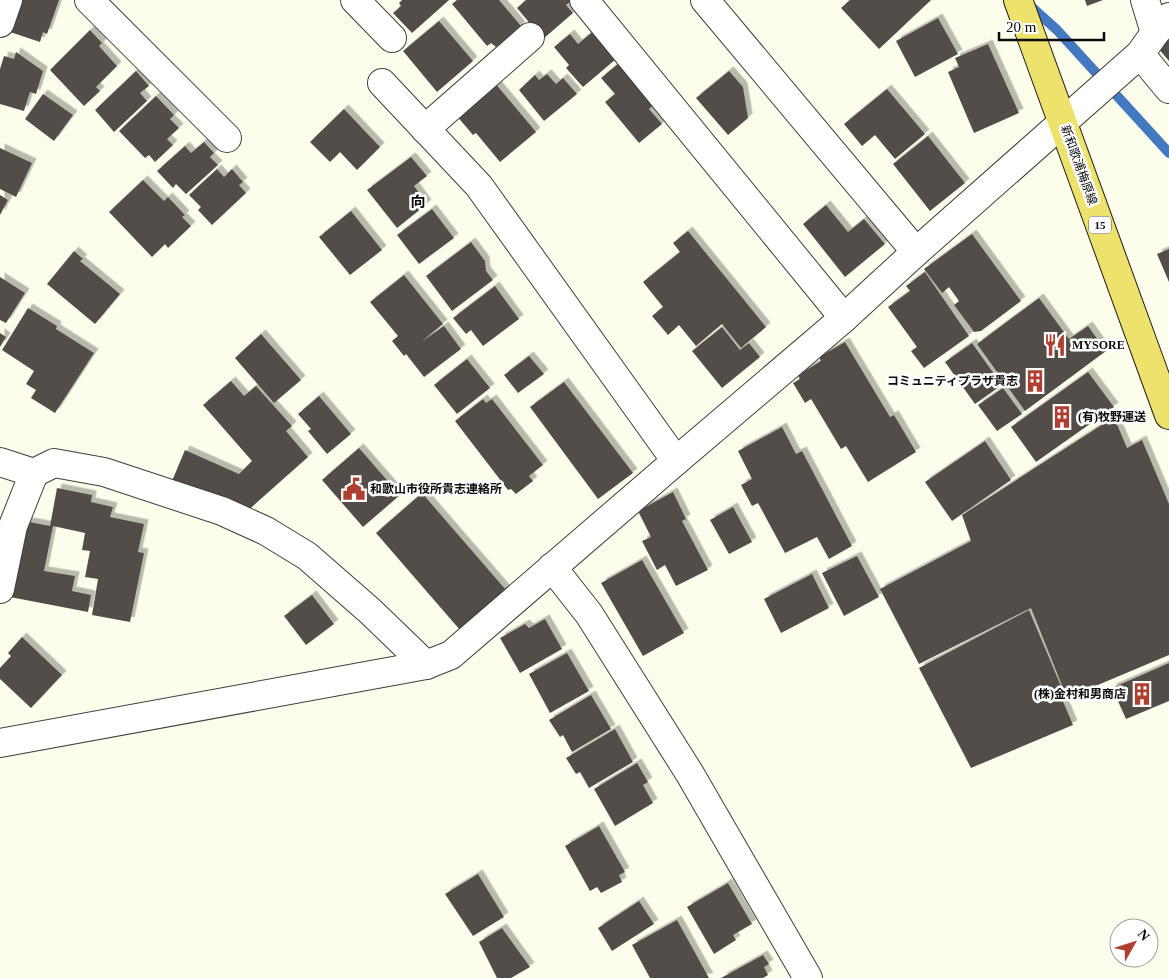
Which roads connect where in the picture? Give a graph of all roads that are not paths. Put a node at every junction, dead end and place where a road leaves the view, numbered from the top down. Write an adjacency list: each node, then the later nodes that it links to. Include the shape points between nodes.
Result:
1 (89, 0): 14 (street)
2 (354, 0): 9 (street)
3 (584, 0): 16 (street)
4 (705, 0): 15 (street)
5 (1018, 0): 12 (main road, 新和歌浦梅原線 / 15)
6 (1144, 0): 7 (street)
7 (1155, 35): 11 (street); 12 (street)
8 (530, 37): 13 (street)
9 (392, 38)
10 (382, 83): 13 (street)
11 (1169, 89)
12 (1063, 121): 15 (street); 17 (main road, 新和歌浦梅原線 / 15)
13 (425, 129): 18 (street, via 479,186)
14 (227, 138)
15 (916, 252): 16 (street)
16 (844, 318): 18 (street)
17 (1169, 415)
18 (676, 461): 21 (street)
19 (0, 462): 20 (street)
20 (34, 474): 22 (street, via 13,526); 23 (street, via 54,463 104,472 222,511 266,531 307,556)
21 (552, 567): 23 (street, via 451,655); 25 (street, via 589,614 690,774)
22 (0, 589)
23 (426, 665): 24 (street)
24 (0, 743)
25 (808, 978)

